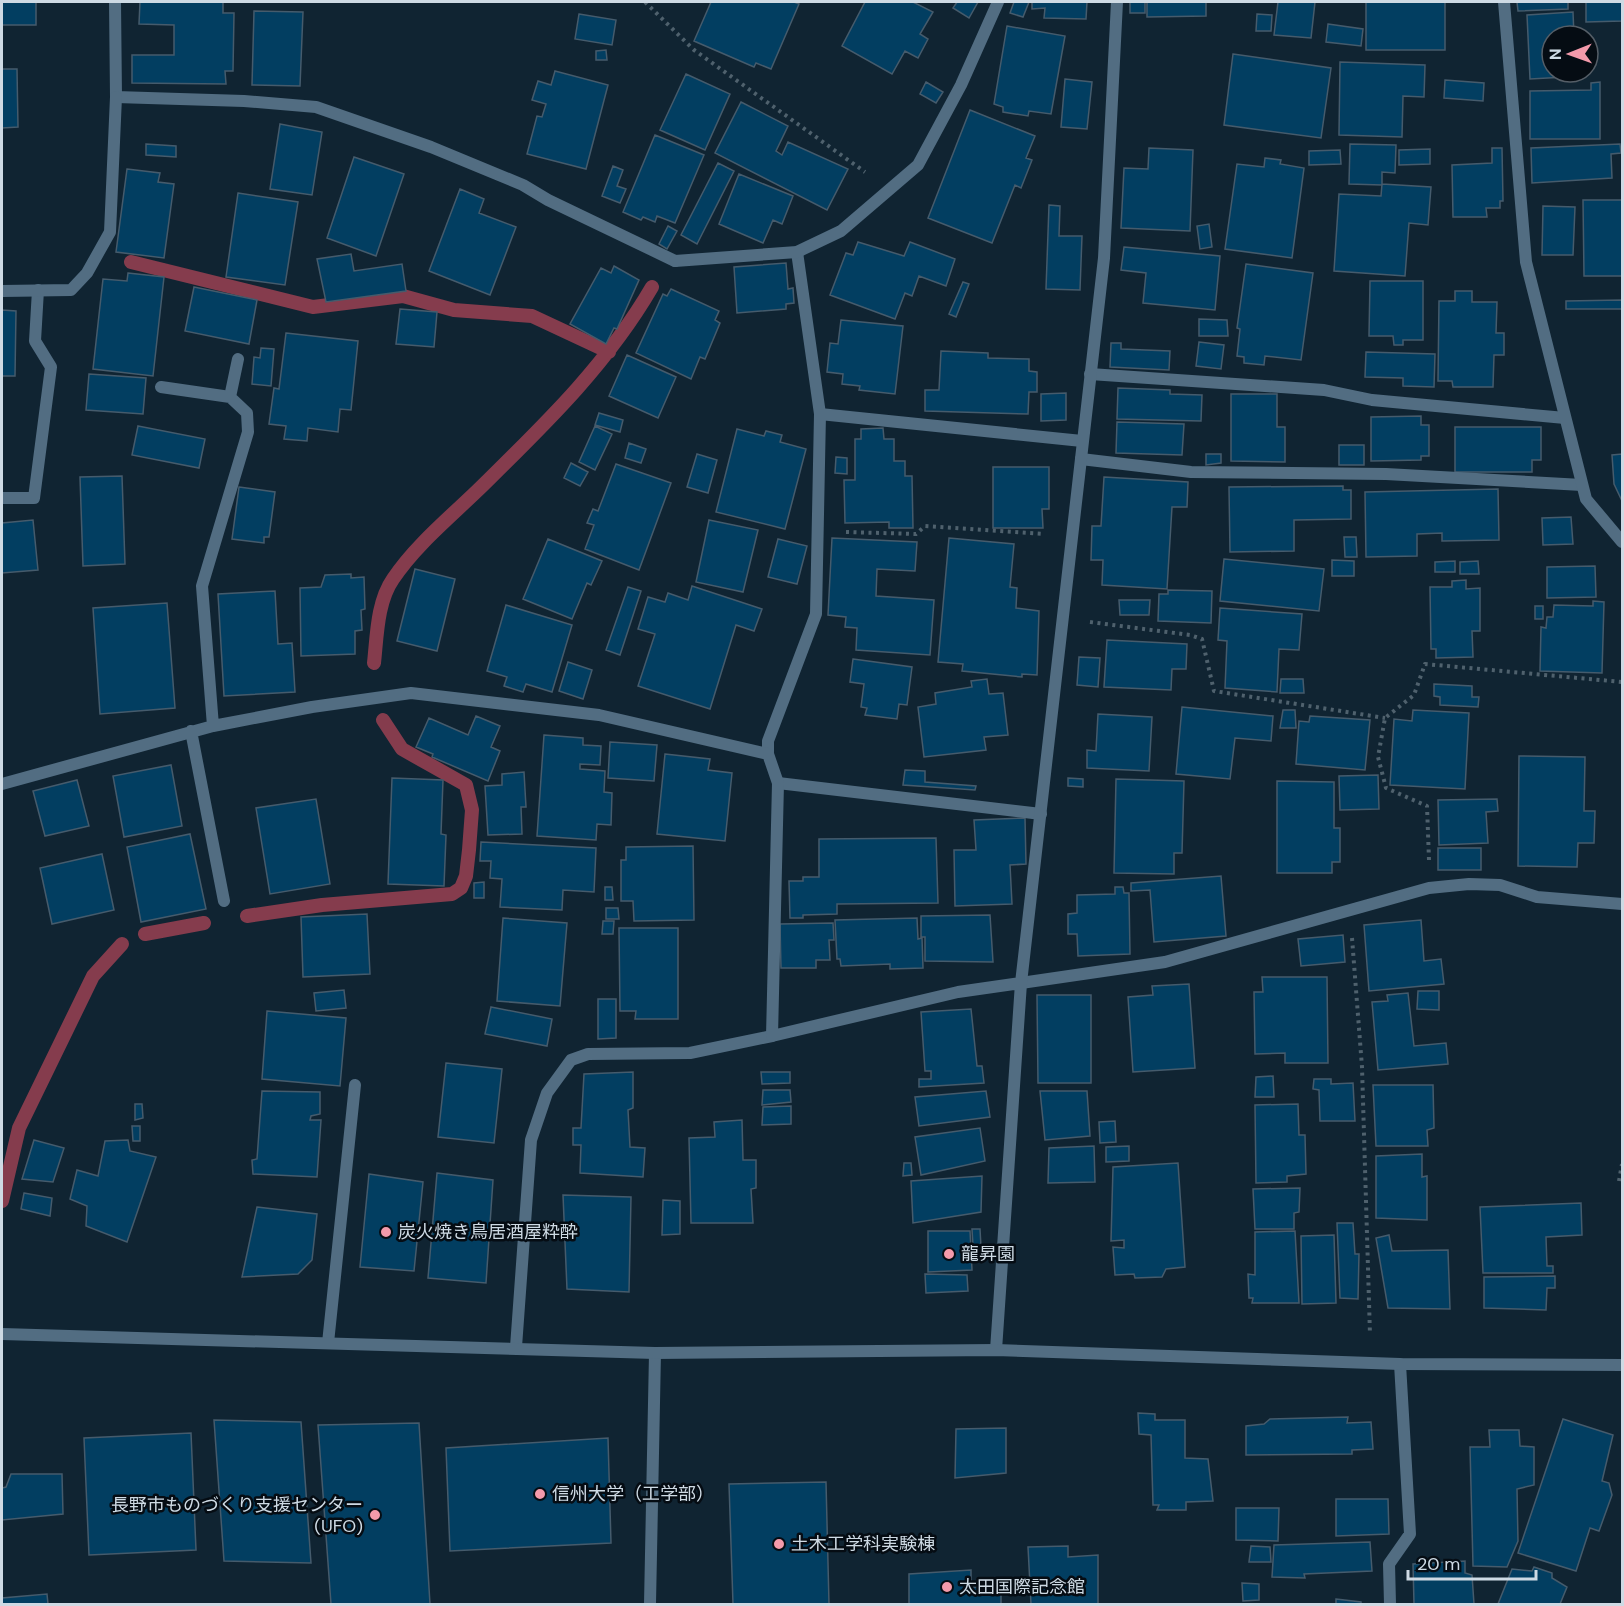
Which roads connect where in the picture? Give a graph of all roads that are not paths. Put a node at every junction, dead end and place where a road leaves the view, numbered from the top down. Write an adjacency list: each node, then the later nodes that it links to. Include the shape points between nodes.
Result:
1 (115, 2): 5 (street)
2 (998, 2): 6 (street, via 961,85 918,165 841,231)
3 (1117, 2): 10 (street, via 1104,258)
4 (1504, 2): 14 (street, via 1526,262)
5 (116, 98): 6 (street, via 316,106 523,185 548,201 675,261); 7 (street, via 110,232 87,273 71,290)
6 (797, 252): 13 (street)
7 (38, 290): 8 (street); 18 (street, via 35,341 51,367 34,498)
8 (2, 291)
9 (238, 360): 12 (street)
10 (1090, 374): 14 (street, via 1324,390 1372,400); 15 (street)
11 (161, 387): 12 (street)
12 (230, 397): 20 (street, via 247,413 248,432 202,586)
13 (820, 414): 15 (street); 22 (street, via 816,614 768,741)
14 (1565, 418): 17 (street)
15 (1082, 441): 16 (street)
16 (1081, 459): 17 (street, via 1191,472 1386,474); 25 (street)
17 (1582, 485): 19 (street, via 1586,499)
18 (2, 498)
19 (1623, 542)
20 (213, 726): 21 (street); 22 (street, via 411,693 599,715)
21 (192, 731): 24 (street); 26 (street)
22 (768, 754): 23 (street)
23 (778, 783): 25 (street); 29 (street)
24 (2, 784)
25 (1041, 814): 28 (street)
26 (224, 901)
27 (1623, 904): 28 (street, via 1537,897 1500,885 1429,888 1165,962)
28 (1021, 983): 29 (street, via 958,992); 34 (street)
29 (772, 1036): 33 (street, via 690,1053 588,1054 571,1060 547,1093 531,1140)
30 (355, 1085): 32 (street)
31 (2, 1334): 32 (street)
32 (328, 1343): 33 (street)
33 (516, 1347): 35 (street)
34 (996, 1350): 35 (street); 36 (street)
35 (655, 1353): 38 (street)
36 (1400, 1364): 37 (street); 39 (street, via 1410,1534 1389,1564)
37 (1623, 1365)
38 (650, 1605)
39 (1390, 1605)

